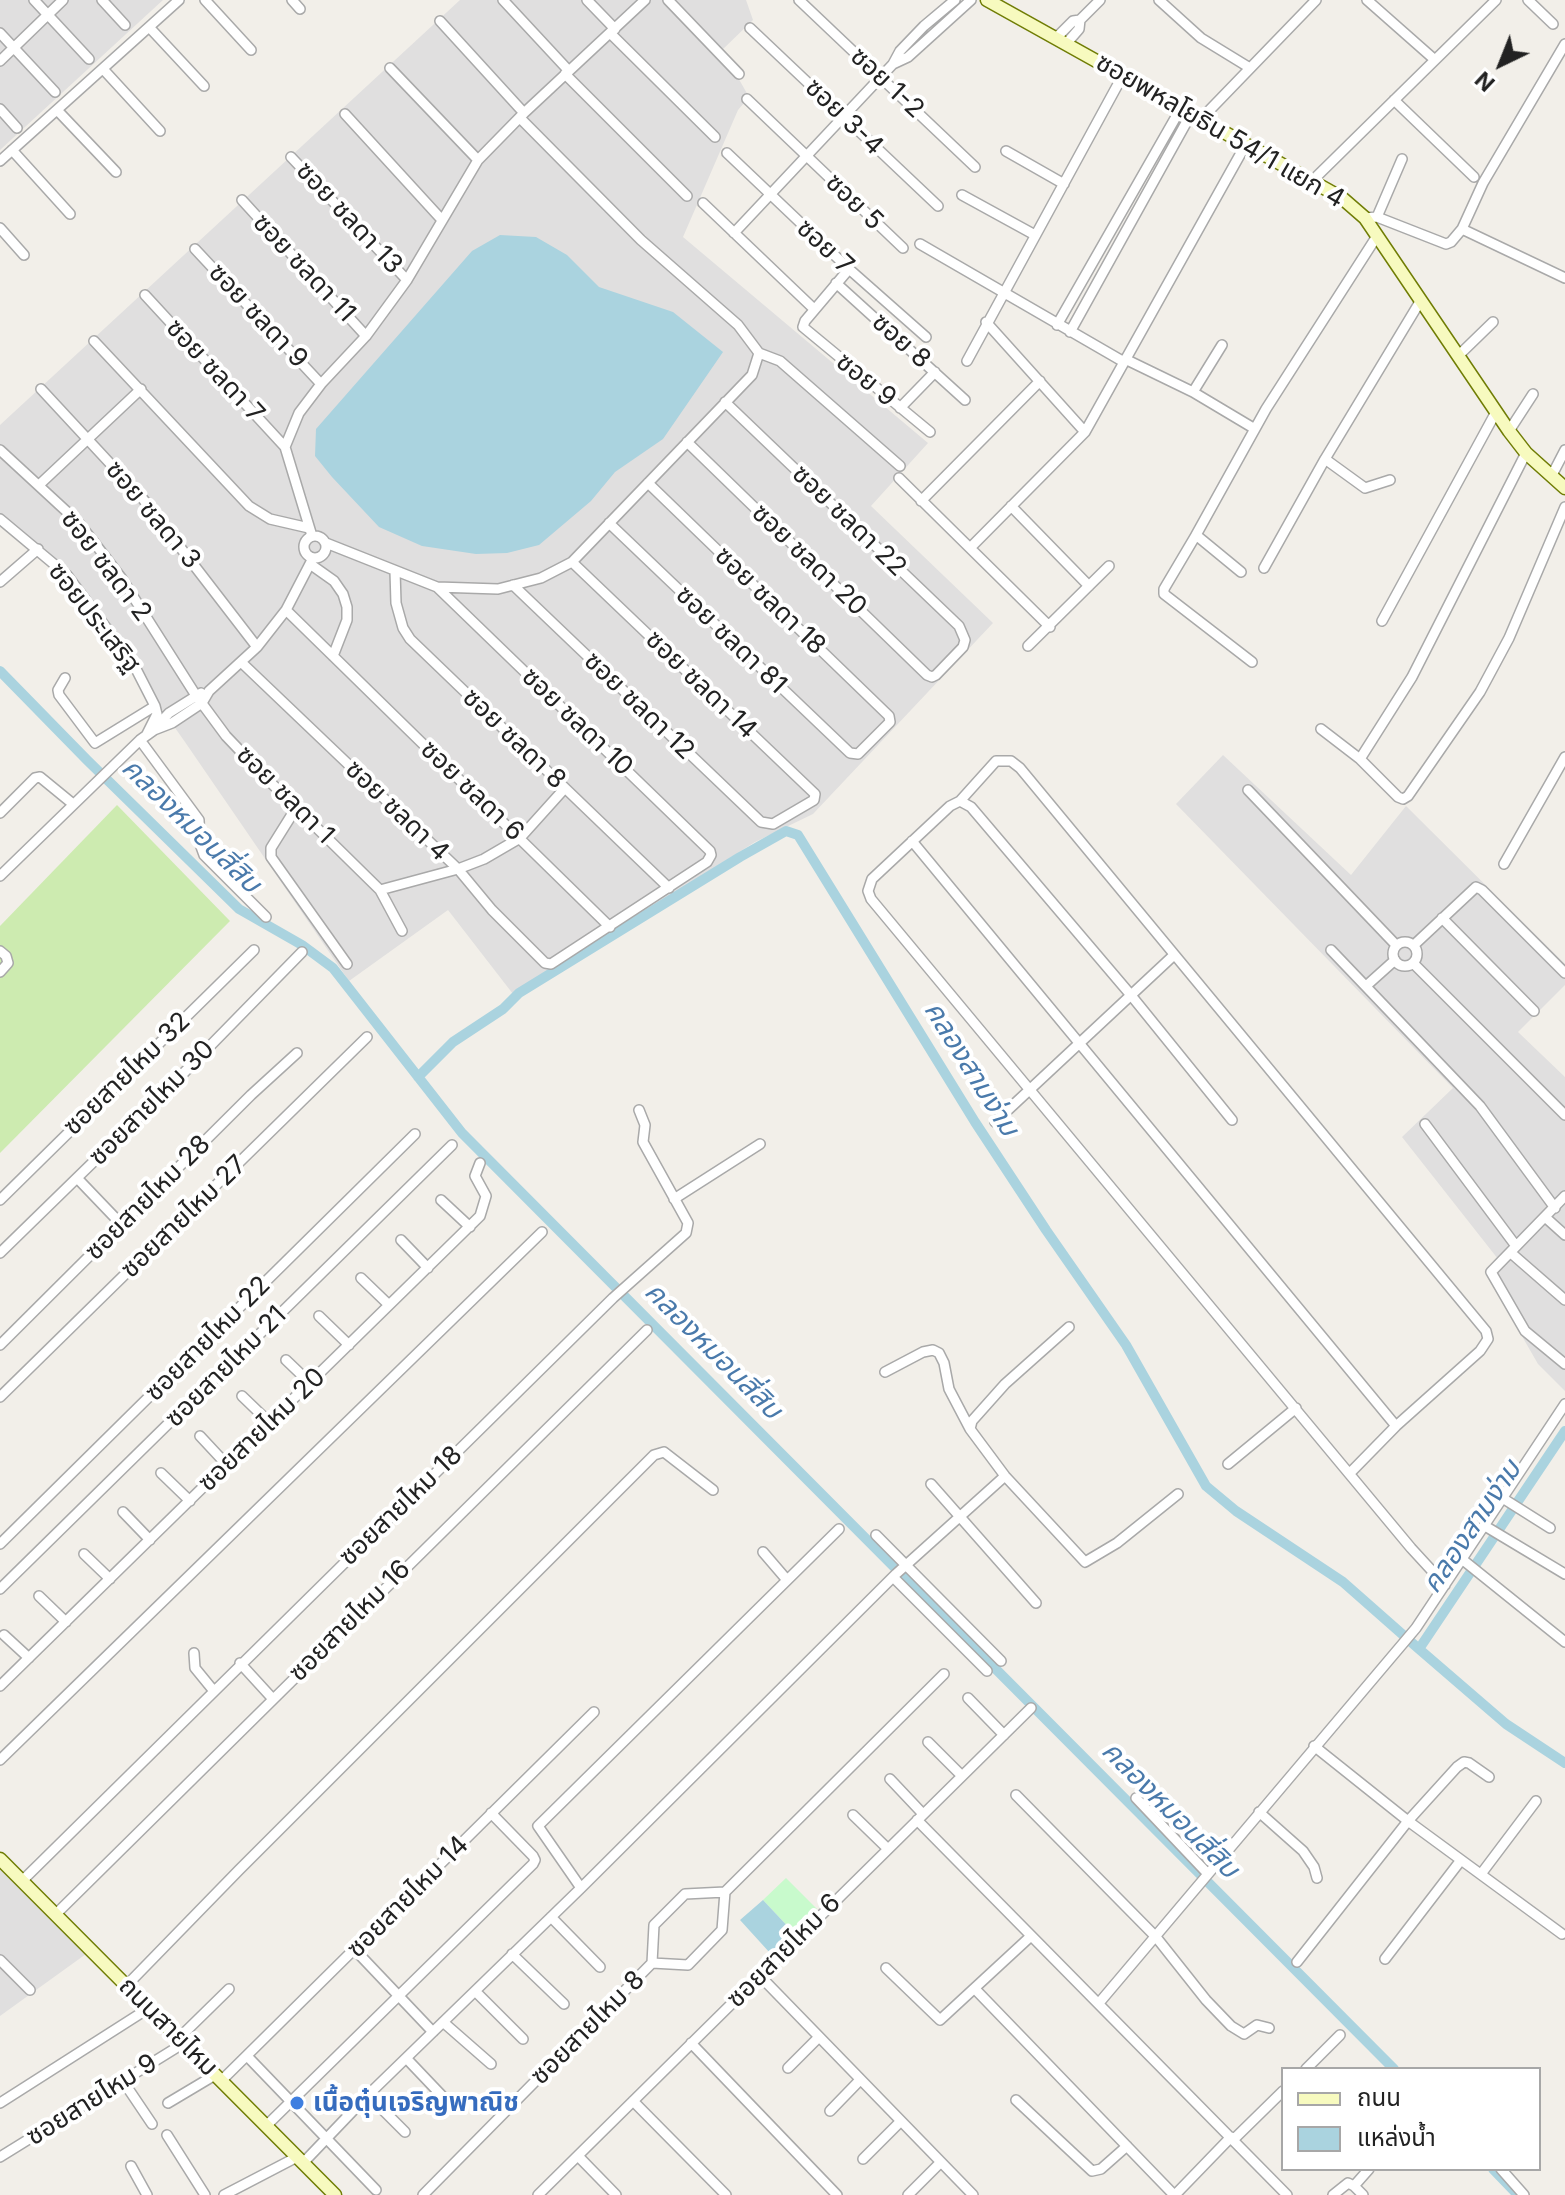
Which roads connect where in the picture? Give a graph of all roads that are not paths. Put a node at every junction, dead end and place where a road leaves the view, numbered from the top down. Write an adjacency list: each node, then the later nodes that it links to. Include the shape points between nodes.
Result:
1 (34, 0): 22 (street)
2 (63, 0): 22 (street)
3 (102, 0): 25 (street)
4 (179, 0): 26 (street)
5 (205, 0): 33 (street)
6 (292, 0): 21 (street)
7 (503, 0): 41 (street)
8 (587, 0): 28 (street)
9 (645, 0): 28 (street)
10 (668, 0): 42 (street)
11 (799, 0): 44 (street, ซอย 1-2)
12 (955, 0): 37 (street, via 924,26)
13 (971, 0): 37 (street, via 908,57)
14 (987, 0): 30 (street, ซอยพหลโยธิน 54/1 แยก 4)
15 (1100, 0): 30 (street, via 1080,20 1079,29)
16 (1159, 0): 39 (street, via 1201,38)
17 (1316, 0): 39 (street)
18 (1367, 0): 35 (street)
19 (1496, 0): 35 (street)
20 (1528, 0): 24 (street)
21 (300, 9)
22 (48, 15): 32 (street); 34 (street)
23 (440, 21): 53 (street)
24 (1553, 24)
25 (125, 25)
26 (149, 27): 40 (street); 45 (street)
27 (750, 28): 54 (street, ซอย 3-4)
28 (612, 31): 41 (street); 58 (street)
29 (0, 33): 32 (street)
30 (1061, 41): 43 (street, ซอยพหลโยธิน 54/1 แยก 4)
31 (1565, 44): 86 (street, via 1483,183)
32 (14, 47): 36 (street); 46 (street)
33 (251, 50)
34 (89, 59)
35 (1435, 60): 48 (street)
36 (0, 61)
37 (893, 64): 44 (street)
38 (390, 68): 67 (street)
39 (1250, 68): 51 (street)
40 (103, 69): 50 (street); 56 (street)
41 (567, 72): 53 (street); 76 (street)
42 (739, 74)
43 (1123, 75): 51 (street, ซอยพหลโยธิน 54/1 แยก 4); 73 (street)
44 (880, 77): 54 (street); 69 (street, ซอย 1-2)
45 (204, 86)
46 (55, 92)
47 (747, 99): 64 (street, ซอย 5)
48 (1394, 100): 71 (street); 72 (street)
49 (0, 109): 55 (street)
50 (57, 110): 61 (street); 70 (street)
51 (1191, 113): 57 (street); 59 (street); 60 (street, ซอยพหลโยธิน 54/1 แยก 4)
52 (345, 114): 82 (street)
53 (522, 116): 67 (street); 110 (street, via 641,240 738,325)
54 (843, 116): 64 (street); 79 (street, ซอย 3-4)
55 (17, 128)
56 (160, 131)
57 (1167, 132): 59 (street); 83 (street)
58 (715, 137)
59 (1178, 138): 84 (street)
60 (1246, 144): 72 (street, ซอยพหลโยธิน 54/1 แยก 4); 113 (street)
61 (12, 150): 68 (street); 80 (street)
62 (1006, 151): 73 (street)
63 (727, 153): 74 (street, ซอย 7)
64 (805, 155): 74 (street); 91 (street, ซอย 5)
65 (291, 157): 96 (street, ซอย ชลดา 13)
66 (1402, 159): 81 (street)
67 (478, 160): 82 (street)
68 (0, 161)
69 (975, 167)
70 (116, 172)
71 (1474, 177)
72 (1311, 182): 81 (street, ซอยพหลโยธิน 54/1 แยก 4)
73 (1064, 184): 88 (street)
74 (769, 194): 87 (street); 94 (street, ซอย 7)
75 (962, 195): 88 (street)
76 (687, 196)
77 (242, 200): 106 (street, ซอย ชลดา 11)
78 (703, 203): 87 (street)
79 (938, 206)
80 (70, 214)
81 (1371, 217): 86 (street, via 1446,244); 89 (street, ซอยพหลโยธิน 54/1 แยก 4)
82 (442, 220): 96 (street)
83 (1117, 220): 84 (street); 104 (street)
84 (1128, 227): 105 (street)
85 (0, 228): 93 (street)
86 (1462, 229): 95 (street)
87 (734, 233): 101 (street)
88 (1035, 235): 98 (street)
89 (1377, 236): 100 (street, ซอยพหลโยธิน 54/1 แยก 4); 125 (street)
90 (920, 244): 98 (street)
91 (903, 248)
92 (195, 249): 116 (street, ซอย ชลดา 9)
93 (24, 255)
94 (849, 269): 97 (street); 107 (street, ซอย 7)
95 (1565, 278)
96 (407, 280): 106 (street)
97 (836, 283): 101 (street); 114 (street, ซอย 8)
98 (1002, 294): 102 (street); 104 (street)
99 (145, 295): 131 (street, ซอย ชลดา 7)
100 (1421, 300): 111 (street, ซอยพหลโยธิน 54/1 แยก 4); 135 (street)
101 (814, 309): 123 (street, ซอย 9, via 803,327)
102 (986, 322): 112 (street); 115 (street)
103 (1493, 322): 111 (street)
104 (1057, 325): 105 (street)
105 (1070, 332): 113 (street)
106 (366, 336): 116 (street)
107 (926, 337)
108 (94, 341): 118 (street)
109 (1222, 345): 119 (street)
110 (759, 353): 122 (street, via 752,375); 136 (street, via 780,361)
111 (1459, 355): 124 (street, ซอยพหลโยธิน 54/1 แยก 4)
112 (967, 361)
113 (1124, 361): 119 (street); 128 (street)
114 (935, 372): 121 (street, ซอย 8); 123 (street)
115 (1040, 381): 128 (street); 143 (street)
116 (321, 384): 131 (street, via 299,413)
117 (41, 389): 129 (street, ซอย ชลดา 3)
118 (141, 389): 129 (street); 148 (street, via 249,506)
119 (1193, 392): 125 (street)
120 (1533, 394): 126 (street)
121 (965, 400)
122 (725, 402): 130 (street); 171 (street, ซอย ชลดา 22, via 959,626 965,644)
123 (900, 408): 127 (street, ซอย 9)
124 (1496, 412): 126 (street, ซอยพหลโยธิน 54/1 แยก 4); 164 (street)
125 (1255, 429): 149 (street)
126 (1509, 431): 134 (street, ซอยพหลโยธิน 54/1 แยก 4)
127 (930, 432)
128 (1085, 432): 144 (street)
129 (88, 439): 141 (street); 167 (street, ซอย ชลดา 3, via 143,499)
130 (687, 442): 140 (street); 171 (street, ซอย ชลดา 20)
131 (285, 447): 148 (street)
132 (0, 450): 141 (street, ซอย ชลดา 2)
133 (1565, 450): 137 (street)
134 (1526, 453): 137 (street, ซอยพหลโยธิน 54/1 แยก 4); 179 (street, via 1412,677)
135 (1325, 459): 139 (street, via 1365,488); 156 (street)
136 (900, 466)
137 (1551, 477): 142 (street, ซอยพหลโยธิน 54/1 แยก 4)
138 (899, 478): 143 (street)
139 (1390, 480)
140 (648, 483): 147 (street); 177 (street, ซอย ชลดา 18, via 891,719)
141 (39, 485): 173 (street, ซอย ชลดา 2, via 102,552)
142 (1565, 488)
143 (921, 501): 151 (street)
144 (1011, 506): 151 (street); 161 (street)
145 (1565, 507): 179 (street, via 1480,692 1408,796 1398,797)
146 (0, 519): 152 (street, ซอยประเสริฐ)
147 (609, 523): 154 (street); 177 (street, ซอย ชลดา 81)
148 (311, 532): 150 (street); 153 (street, via 304,547)
149 (1196, 535): 158 (street); 170 (street, via 1164,594)
150 (326, 543): 153 (street, via 322,557); 157 (street)
151 (970, 548): 165 (street)
152 (38, 549): 159 (street); 174 (street, ซอยประเสริฐ, via 94,610 134,665)
153 (311, 561): 163 (street); 168 (street, via 334,581 347,607)
154 (572, 562): 160 (street); 186 (street, ซอย ชลดา 14, via 815,794 804,808)
155 (1109, 566): 161 (street)
156 (1264, 568)
157 (395, 571): 162 (street); 180 (street, ซอย ชลดา 8, via 396,603 410,639)
158 (1241, 572)
159 (0, 582)
160 (513, 585): 162 (street); 186 (street, ซอย ชลดา 12)
161 (1089, 586): 165 (street)
162 (437, 587): 192 (street, ซอย ชลดา 10, via 710,851 710,860)
163 (286, 610): 167 (street); 168 (street, ซอย ชลดา 6)
164 (1382, 621)
165 (1050, 627): 166 (street)
166 (1028, 646)
167 (257, 647): 169 (street)
168 (333, 656): 187 (street, ซอย ชลดา 6)
169 (241, 662): 173 (street); 190 (street, ซอย ชลดา 4)
170 (1252, 662)
171 (932, 677)
172 (65, 678): 174 (street, via 59,695 95,743)
173 (199, 698): 176 (street); 184 (street, ซอย ชลดา 1, via 226,736)
174 (155, 706): 176 (street, via 157,714)
175 (1321, 729): 179 (street)
176 (147, 734): 183 (street); 194 (street, via 199,820 204,855)
177 (854, 755)
178 (1565, 757): 189 (street)
179 (1360, 759)
180 (565, 788): 187 (street); 192 (street, ซอย ชลดา 8)
181 (1248, 790): 198 (street)
182 (960, 801): 188 (street); 204 (street, via 996,761 1011,761); 211 (street, via 971,807)
183 (73, 804): 185 (street, via 40,777); 191 (street)
184 (296, 808): 193 (street, ซอย ชลดา 1); 207 (street, via 271,848 271,857)
185 (0, 813)
186 (766, 824)
187 (520, 838): 190 (street); 196 (street, ซอย ชลดา 6)
188 (912, 841): 214 (street); 216 (street, via 872,879 871,899)
189 (1504, 864)
190 (458, 869): 193 (street); 196 (street, ซอย ชลดา 4, via 548,965)
191 (0, 876)
192 (669, 888): 196 (street)
193 (380, 890): 197 (street, ซอย ชลดา 1)
194 (266, 917)
195 (1442, 918): 199 (street); 209 (street, via 1476,887); 212 (street)
196 (610, 927)
197 (402, 931)
198 (1396, 945): 199 (street); 205 (street)
199 (1414, 945): 206 (street)
200 (254, 950): 229 (street, ซอยสายไหม 32)
201 (1331, 950): 210 (street)
202 (0, 951): 208 (street, via 8,963)
203 (302, 952): 226 (street, ซอยสายไหม 30)
204 (1174, 955): 211 (street); 258 (street, via 1486,1331 1488,1339 1480,1351)
205 (1395, 960): 206 (street, via 1405,966); 210 (street)
206 (1413, 963): 218 (street)
207 (347, 964)
208 (0, 972)
209 (1565, 973)
210 (1366, 986): 231 (street, via 1480,1106)
211 (1130, 994): 214 (street); 219 (street)
212 (1534, 1011)
213 (367, 1037): 254 (street, ซอยสายไหม 27)
214 (1079, 1042): 216 (street); 258 (street)
215 (297, 1053): 233 (street, ซอยสายไหม 28)
216 (1029, 1089): 220 (street); 256 (street)
217 (639, 1110): 228 (street, ซอยสายไหม 18, via 645,1125 643,1142)
218 (1565, 1115)
219 (1232, 1120)
220 (995, 1122)
221 (1425, 1124): 238 (street)
222 (415, 1134): 278 (street, ซอยสายไหม 22)
223 (760, 1144): 228 (street)
224 (452, 1145): 288 (street, ซอยสายไหม 21)
225 (480, 1163): 234 (street, ซอยสายไหม 20, via 475,1176 486,1199)
226 (77, 1178): 233 (street); 239 (street, ซอยสายไหม 30)
227 (1565, 1196): 231 (street)
228 (674, 1199): 297 (street, ซอยสายไหม 18, via 688,1230)
229 (0, 1200)
230 (441, 1200): 234 (street)
231 (1555, 1208): 232 (street)
232 (1545, 1217): 236 (street); 238 (street)
233 (122, 1225): 247 (street, ซอยสายไหม 28)
234 (470, 1227): 240 (street, ซอยสายไหม 20)
235 (542, 1232): 309 (street)
236 (1565, 1235)
237 (401, 1240): 240 (street)
238 (1514, 1250): 242 (street); 250 (street, via 1491,1272 1525,1331)
239 (0, 1253)
240 (428, 1268): 243 (street, ซอยสายไหม 20)
241 (361, 1278): 243 (street)
242 (1565, 1300)
243 (389, 1305): 248 (street, ซอยสายไหม 20)
244 (319, 1316): 248 (street)
245 (1069, 1327): 259 (street, via 1005,1384)
246 (647, 1330): 302 (street, ซอยสายไหม 16)
247 (0, 1345)
248 (349, 1345): 252 (street, ซอยสายไหม 20)
249 (286, 1360): 252 (street)
250 (1565, 1364)
251 (885, 1372): 259 (street, via 923,1352 939,1353 949,1389)
252 (310, 1383): 257 (street, ซอยสายไหม 20)
253 (242, 1396): 257 (street)
254 (0, 1397)
255 (1565, 1404): 269 (street)
256 (1296, 1408): 261 (street); 264 (street)
257 (270, 1423): 262 (street, ซอยสายไหม 20)
258 (1396, 1426): 264 (street)
259 (970, 1429): 265 (street)
260 (200, 1436): 262 (street)
261 (1228, 1464)
262 (227, 1465): 270 (street, ซอยสายไหม 20)
263 (161, 1473): 270 (street)
264 (1350, 1473): 287 (street)
265 (1005, 1476): 268 (street, via 1085,1562); 272 (street)
266 (931, 1484): 272 (street)
267 (713, 1490): 344 (street, via 664,1452 654,1455)
268 (1178, 1494)
269 (1505, 1500): 273 (street); 274 (street)
270 (190, 1501): 277 (street, ซอยสายไหม 20)
271 (123, 1512): 277 (street)
272 (960, 1515): 282 (street); 290 (street)
273 (1487, 1527): 281 (street); 283 (street)
274 (1550, 1528)
275 (839, 1529): 286 (street)
276 (876, 1535): 282 (street)
277 (150, 1540): 285 (street, ซอยสายไหม 20)
278 (0, 1544)
279 (763, 1552): 286 (street)
280 (84, 1554): 285 (street)
281 (1465, 1562): 287 (street); 293 (street)
282 (906, 1564): 284 (street); 296 (street)
283 (1565, 1574)
284 (894, 1576): 298 (street); 328 (street)
285 (110, 1579): 291 (street, ซอยสายไหม 20)
286 (787, 1580): 328 (street, via 538,1826)
287 (1445, 1585): 308 (street, via 1416,1628)
288 (0, 1589)
289 (39, 1596): 291 (street)
290 (1036, 1603)
291 (66, 1622): 295 (street, ซอยสายไหม 20)
292 (4, 1635): 295 (street)
293 (1565, 1642)
294 (194, 1653): 301 (street, via 195,1668)
295 (29, 1658): 300 (street, ซอยสายไหม 20)
296 (1001, 1661)
297 (240, 1663): 301 (street, ซอยสายไหม 18); 302 (street)
298 (987, 1671)
299 (944, 1674): 329 (street)
300 (0, 1686)
301 (213, 1690): 327 (street, ซอยสายไหม 18)
302 (272, 1698): 330 (street, ซอยสายไหม 16)
303 (968, 1698): 306 (street)
304 (1031, 1708): 306 (street, ซอยสายไหม 6)
305 (594, 1712): 317 (street, ซอยสายไหม 14)
306 (1004, 1735): 310 (street, ซอยสายไหม 6)
307 (928, 1742): 310 (street)
308 (1314, 1746): 316 (street); 320 (street)
309 (0, 1760)
310 (962, 1776): 319 (street, ซอยสายไหม 6)
311 (1489, 1777): 320 (street, via 1469,1763 1460,1764)
312 (890, 1779): 319 (street)
313 (1016, 1795): 334 (street)
314 (1136, 1798): 325 (street)
315 (1536, 1801): 324 (street)
316 (1259, 1812): 325 (street); 326 (street, via 1303,1851)
317 (491, 1813): 335 (street, ซอยสายไหม 14); 349 (street, via 535,1860)
318 (853, 1815): 321 (street)
319 (920, 1817): 321 (street, ซอยสายไหม 6); 333 (street)
320 (1408, 1821): 323 (street); 339 (street)
321 (888, 1849): 343 (street, ซอยสายไหม 6)
322 (0, 1859): 327 (street, ถนนสายไหม)
323 (1461, 1860): 324 (street); 337 (street)
324 (1481, 1874): 332 (street)
325 (1207, 1876): 334 (street)
326 (1317, 1878)
327 (22, 1881): 330 (street, ถนนสายไหม)
328 (581, 1888): 331 (street)
329 (725, 1892): 340 (street, ซอยสายไหม 8, via 685,1894 654,1925); 340 (street, ซอยสายไหม 8, via 722,1930 688,1965)
330 (56, 1914): 344 (street, ถนนสายไหม)
331 (551, 1917): 336 (street); 341 (street)
332 (1562, 1934)
333 (1031, 1936): 346 (street); 350 (street)
334 (1156, 1937): 350 (street); 354 (street, via 1239,2033 1262,2024)
335 (356, 1951): 349 (street); 361 (street, ซอยสายไหม 14)
336 (512, 1954): 348 (street); 351 (street)
337 (1385, 1959)
338 (0, 1960): 347 (street)
339 (1297, 1962)
340 (652, 1963): 400 (street, ซอยสายไหม 8)
341 (600, 1967)
342 (886, 1968): 346 (street, via 940,2020)
343 (760, 1976): 357 (street); 360 (street, ซอยสายไหม 6)
344 (127, 1985): 352 (street, ถนนสายไหม)
345 (229, 1989): 359 (street, ซอยสายไหม 9)
346 (975, 1989): 385 (street)
347 (30, 1990)
348 (475, 1991): 353 (street); 358 (street)
349 (399, 1995): 355 (street); 373 (street)
350 (1099, 2003): 383 (street)
351 (564, 2004)
352 (149, 2008): 359 (street, ถนนสายไหม); 375 (street)
353 (443, 2022): 355 (street); 363 (street)
354 (1269, 2028)
355 (433, 2032): 362 (street)
356 (1340, 2035): 364 (street)
357 (819, 2037): 365 (street); 367 (street)
358 (523, 2039)
359 (181, 2040): 366 (street, ถนนสายไหม); 368 (street, ซอยสายไหม 9)
360 (691, 2043): 374 (street, ซอยสายไหม 6); 404 (street)
361 (247, 2056): 366 (street, ซอยสายไหม 14); 373 (street)
362 (406, 2058): 370 (street); 371 (street)
363 (491, 2064)
364 (1309, 2067)
365 (788, 2068)
366 (218, 2078): 376 (street, ซอยสายไหม 14); 380 (street, ถนนสายไหม)
367 (860, 2080): 377 (street); 378 (street)
368 (123, 2081): 379 (street); 387 (street, ซอยสายไหม 9)
369 (1281, 2093): 383 (street)
370 (368, 2095): 381 (street); 384 (street)
371 (445, 2099)
372 (1016, 2100): 385 (street, via 1092,2171)
373 (292, 2101): 380 (street); 384 (street)
374 (633, 2101): 386 (street, ซอยสายไหม 6); 403 (street)
375 (0, 2103)
376 (168, 2103)
377 (830, 2111)
378 (901, 2121): 388 (street); 390 (street)
379 (152, 2124)
380 (266, 2126): 389 (street, ถนนสายไหม)
381 (405, 2132)
382 (167, 2135): 398 (street)
383 (1232, 2138): 407 (street); 408 (street)
384 (326, 2140): 389 (street); 395 (street)
385 (1127, 2146): 407 (street)
386 (578, 2156): 401 (street, ซอยสายไหม 6); 402 (street)
387 (0, 2157)
388 (863, 2159)
389 (300, 2160): 396 (street); 399 (street, ถนนสายไหม)
390 (941, 2162): 405 (street); 406 (street)
391 (131, 2166): 397 (street)
392 (1367, 2171): 394 (street)
393 (1503, 2171): 411 (street)
394 (1354, 2186): 409 (street, via 1344,2185); 410 (street)
395 (376, 2190)
396 (226, 2194)
397 (147, 2195)
398 (205, 2195)
399 (335, 2195)
400 (423, 2195)
401 (538, 2195)
402 (616, 2195)
403 (726, 2195)
404 (837, 2195)
405 (908, 2195)
406 (973, 2195)
407 (1174, 2195)
408 (1287, 2195)
409 (1333, 2195)
410 (1363, 2195)
411 (1524, 2195)

